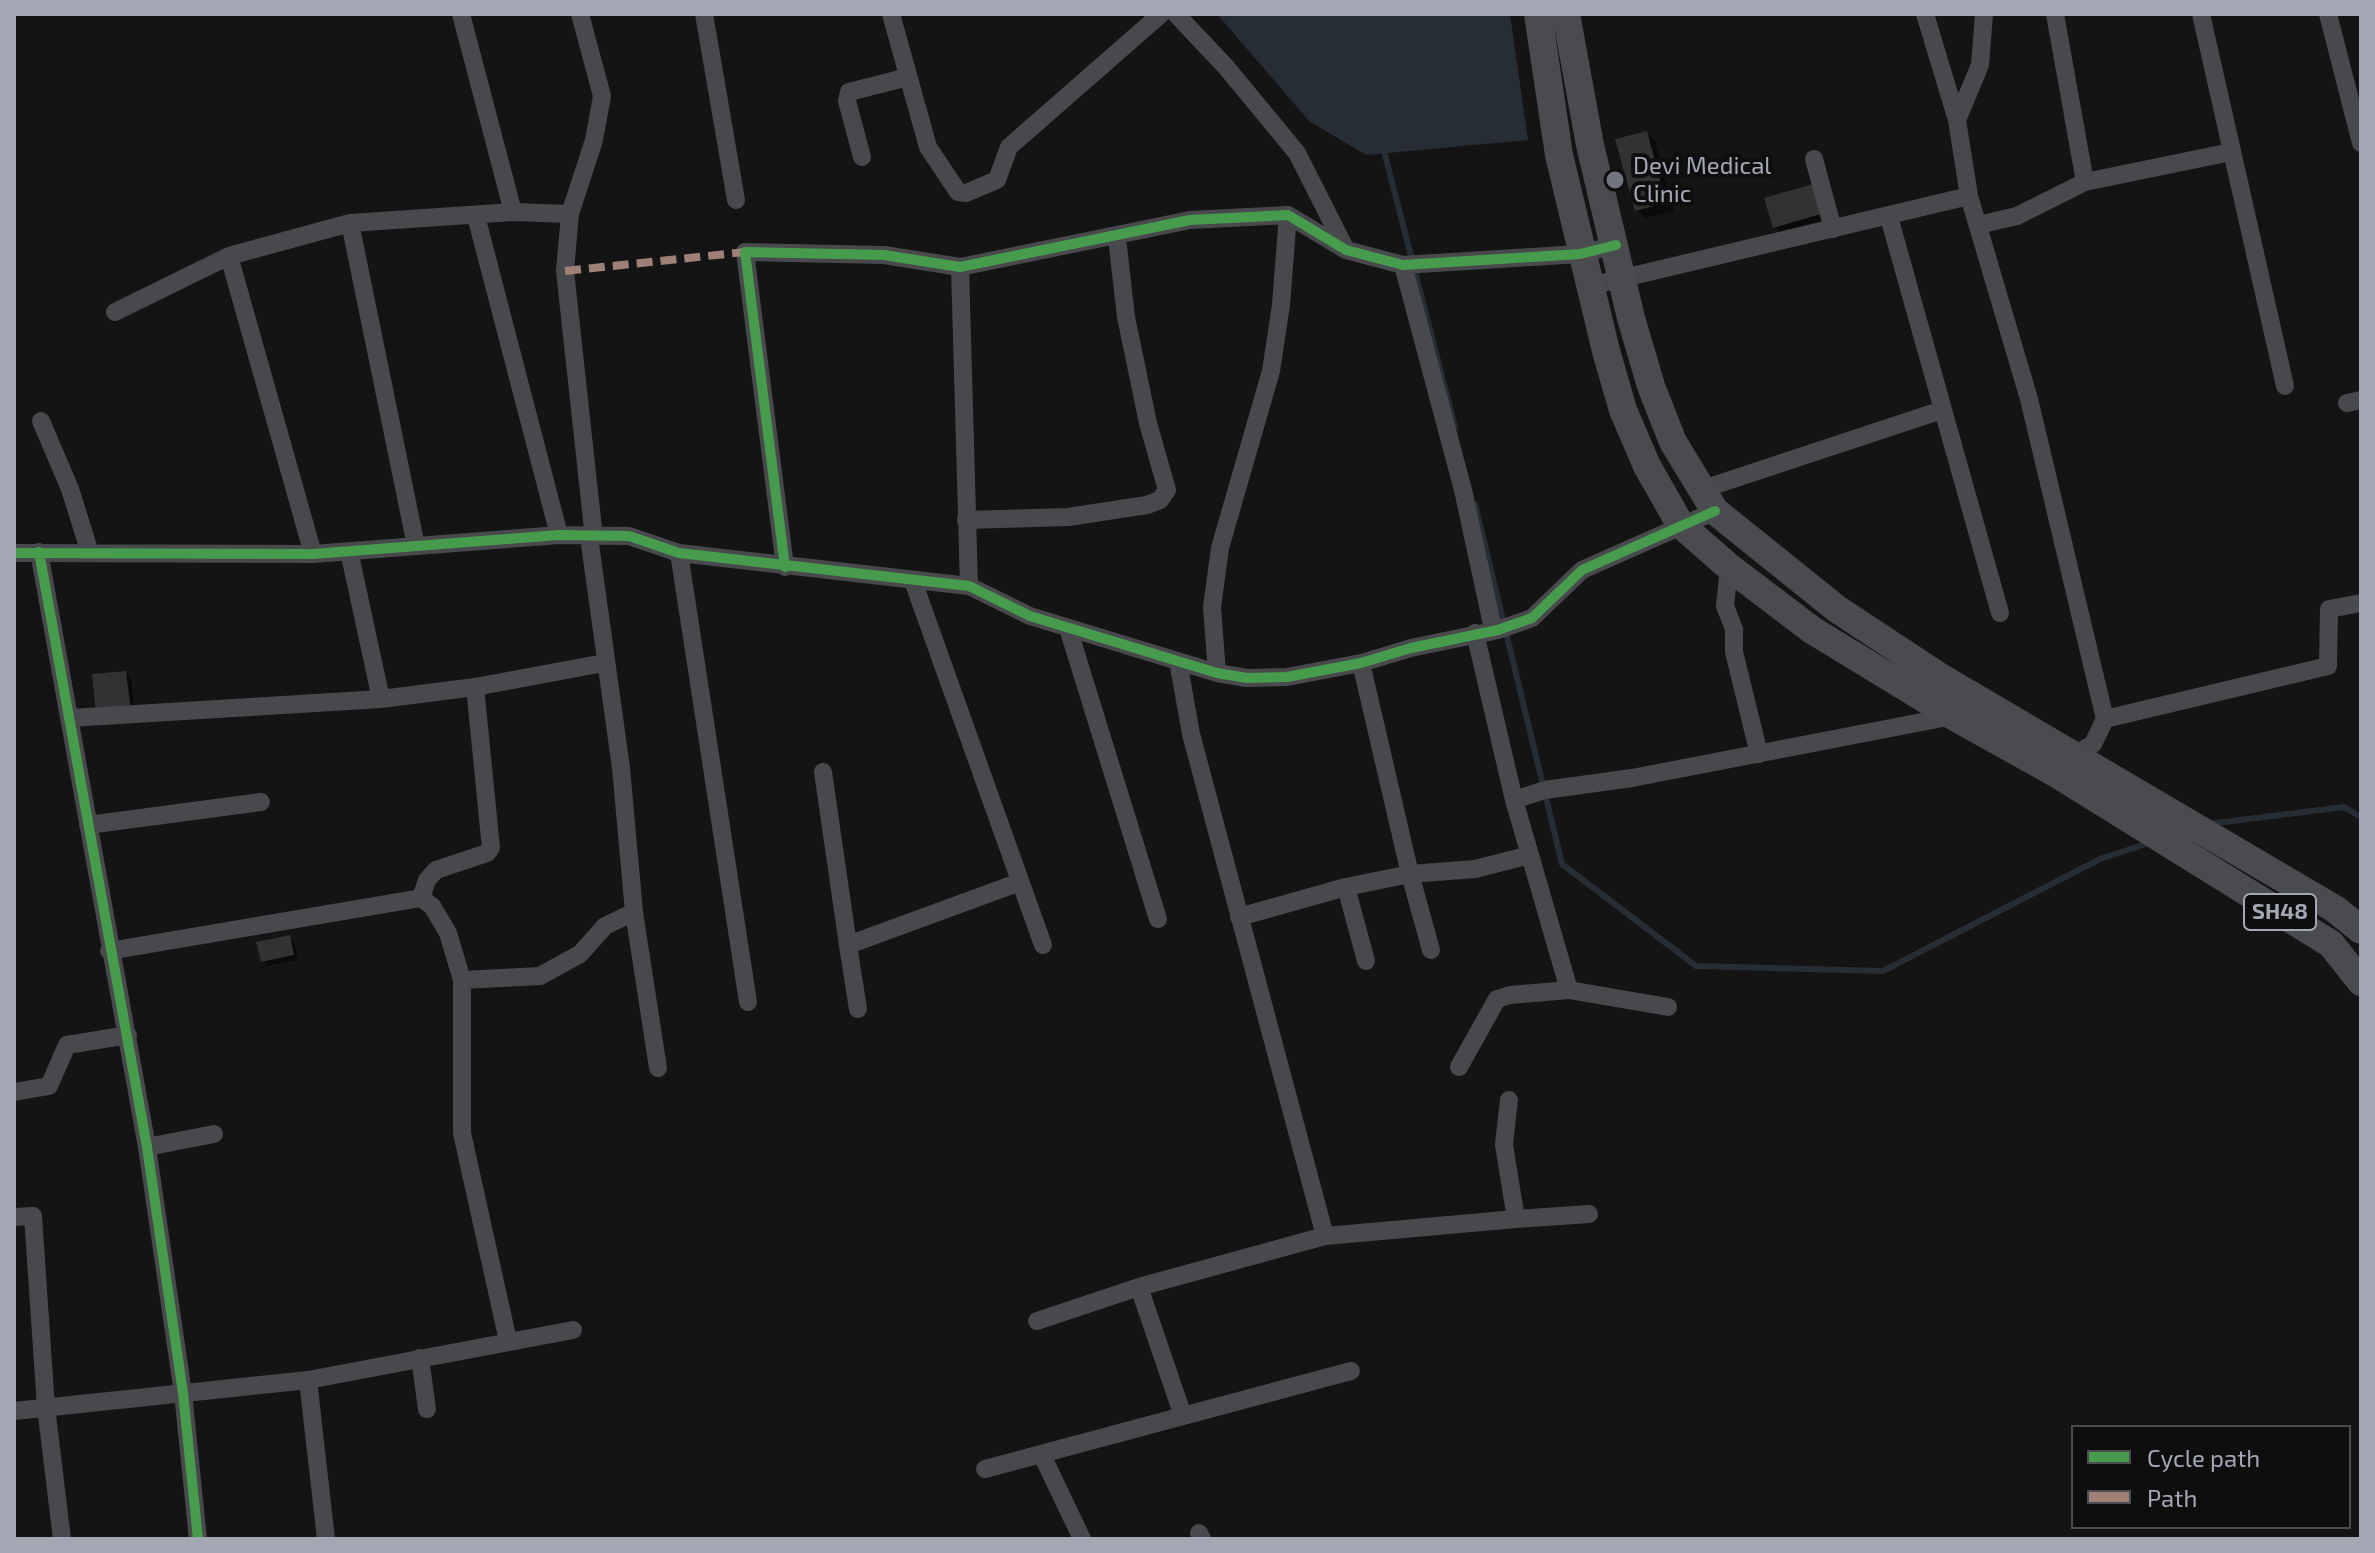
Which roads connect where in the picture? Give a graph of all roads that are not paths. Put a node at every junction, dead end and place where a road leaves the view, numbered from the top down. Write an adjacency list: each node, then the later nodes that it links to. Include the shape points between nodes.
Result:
1 (461, 14): 23 (street)
2 (580, 14): 24 (street, via 602,96)
3 (704, 14): 22 (street)
4 (891, 14): 14 (street)
5 (1161, 14): 14 (street, via 1009,147 997,180 966,193 958,192 928,147)
6 (1176, 14): 33 (street, via 1297,153)
7 (1538, 14): 34 (main road, SH48)
8 (1566, 14): 32 (main road, SH48, via 1590,145)
9 (1925, 14): 15 (street)
10 (1984, 14): 15 (street, via 1980,65)
11 (2055, 14): 20 (street)
12 (2201, 14): 17 (street)
13 (2328, 14): 16 (street)
14 (908, 77): 18 (street, via 849,92)
15 (1957, 120): 21 (street)
16 (2361, 143)
17 (2231, 152): 20 (street); 41 (street)
18 (862, 157)
19 (1814, 159): 30 (street)
20 (2085, 182): 29 (street, via 2017,216)
21 (1969, 196): 27 (street); 29 (street)
22 (736, 200)
23 (513, 212): 24 (street); 26 (street)
24 (570, 214): 48 (street, via 565,271)
25 (1288, 215): 31 (street, via 1190,220); 33 (street); 67 (street, via 1271,371 1220,548 1212,607)
26 (476, 216): 28 (street); 47 (street)
27 (1889, 217): 30 (street); 42 (street)
28 (350, 223): 35 (street); 49 (street)
29 (1978, 225): 72 (street, via 2029,399)
30 (1833, 229): 38 (street)
31 (1117, 238): 37 (street); 45 (street, via 1132,347 1167,490 1147,505 1068,517)
32 (1616, 245): 34 (street); 38 (main road, SH48)
33 (1346, 250): 36 (street)
34 (1580, 254): 36 (street); 39 (main road, SH48)
35 (229, 256): 40 (street); 55 (street)
36 (1403, 265): 63 (street, via 1463,490)
37 (960, 267): 45 (street); 56 (street, via 884,255 745,252)
38 (1622, 279): 39 (street); 44 (main road, SH48, via 1651,386 1673,442)
39 (1590, 286): 46 (main road, SH48, via 1623,410)
40 (115, 312)
41 (2285, 386)
42 (1942, 410): 44 (street); 61 (street)
43 (41, 421): 53 (street)
44 (1708, 500): 46 (street); 74 (main road, SH48, via 1837,609)
45 (966, 520): 59 (street)
46 (1680, 524): 57 (main road, SH48); 63 (street, via 1582,570 1532,618)
47 (559, 535): 48 (street); 49 (street)
48 (591, 537): 54 (street, via 629,536); 65 (street)
49 (416, 546): 50 (street)
50 (349, 551): 55 (street); 69 (street)
51 (39, 552): 52 (street); 53 (street); 71 (street)
52 (14, 553)
53 (90, 553): 55 (street)
54 (679, 553): 56 (street); 96 (street)
55 (313, 554)
56 (785, 567): 58 (street)
57 (1729, 567): 70 (main road, SH48, via 1812,630); 73 (street, via 1725,606)
58 (913, 581): 59 (street); 81 (street)
59 (969, 586): 62 (street)
60 (2361, 603): 72 (street, via 2329,609 2328,666)
61 (2000, 613)
62 (1068, 628): 64 (street); 86 (street)
63 (1484, 631): 66 (street); 76 (street)
64 (1178, 661): 67 (street); 85 (street, via 1191,734)
65 (604, 663): 68 (street); 84 (street, via 621,768)
66 (1361, 663): 67 (street, via 1287,677); 80 (street)
67 (1217, 673)
68 (475, 687): 69 (street); 83 (street, via 491,848 436,870)
69 (381, 699): 71 (street)
70 (1953, 716): 73 (street); 94 (main road, SH48, via 2331,944)
71 (70, 718): 78 (street)
72 (2105, 719): 74 (street, via 2093,744)
73 (1759, 754): 76 (street, via 1545,790)
74 (2074, 755): 87 (main road, SH48, via 2335,909)
75 (823, 772): 88 (street)
76 (1514, 800): 79 (street)
77 (261, 802): 78 (street)
78 (88, 825): 91 (street)
79 (1530, 855): 80 (street, via 1475,869); 95 (street)
80 (1410, 874): 82 (street); 90 (street)
81 (1020, 882): 88 (street); 89 (street)
82 (1346, 887): 85 (street); 92 (street)
83 (421, 898): 91 (street); 93 (street, via 441,917)
84 (634, 912): 93 (street, via 605,926 580,954 540,976); 101 (street)
85 (1239, 917): 109 (street)
86 (1158, 919)
87 (2361, 930)
88 (848, 945): 98 (street)
89 (1043, 945)
90 (1431, 950)
91 (109, 951): 99 (street)
92 (1366, 961)
93 (462, 980): 113 (street, via 462,1133)
94 (2361, 982)
95 (1569, 990): 97 (street); 100 (street, via 1497,999)
96 (748, 1002)
97 (1668, 1007)
98 (858, 1009)
99 (128, 1035): 102 (street, via 67,1045 49,1086); 105 (street)
100 (1459, 1067)
101 (658, 1068)
102 (14, 1092)
103 (1509, 1100): 108 (street, via 1504,1145)
104 (214, 1134): 105 (street)
105 (147, 1147): 117 (street)
106 (1589, 1214): 108 (street)
107 (14, 1217): 118 (street, via 33,1216)
108 (1516, 1219): 109 (street)
109 (1325, 1236): 110 (street)
110 (1139, 1287): 111 (street); 121 (street)
111 (1037, 1321)
112 (573, 1330): 113 (street)
113 (508, 1341): 114 (street)
114 (420, 1358): 116 (street); 119 (street)
115 (1351, 1371): 121 (street)
116 (308, 1380): 117 (street); 126 (street)
117 (183, 1393): 118 (street); 125 (street)
118 (46, 1407): 120 (street); 124 (street)
119 (427, 1409)
120 (14, 1411)
121 (1183, 1416): 122 (street)
122 (1043, 1457): 123 (street); 127 (street)
123 (985, 1469)
124 (62, 1539)
125 (198, 1539)
126 (326, 1539)
127 (1082, 1539)

